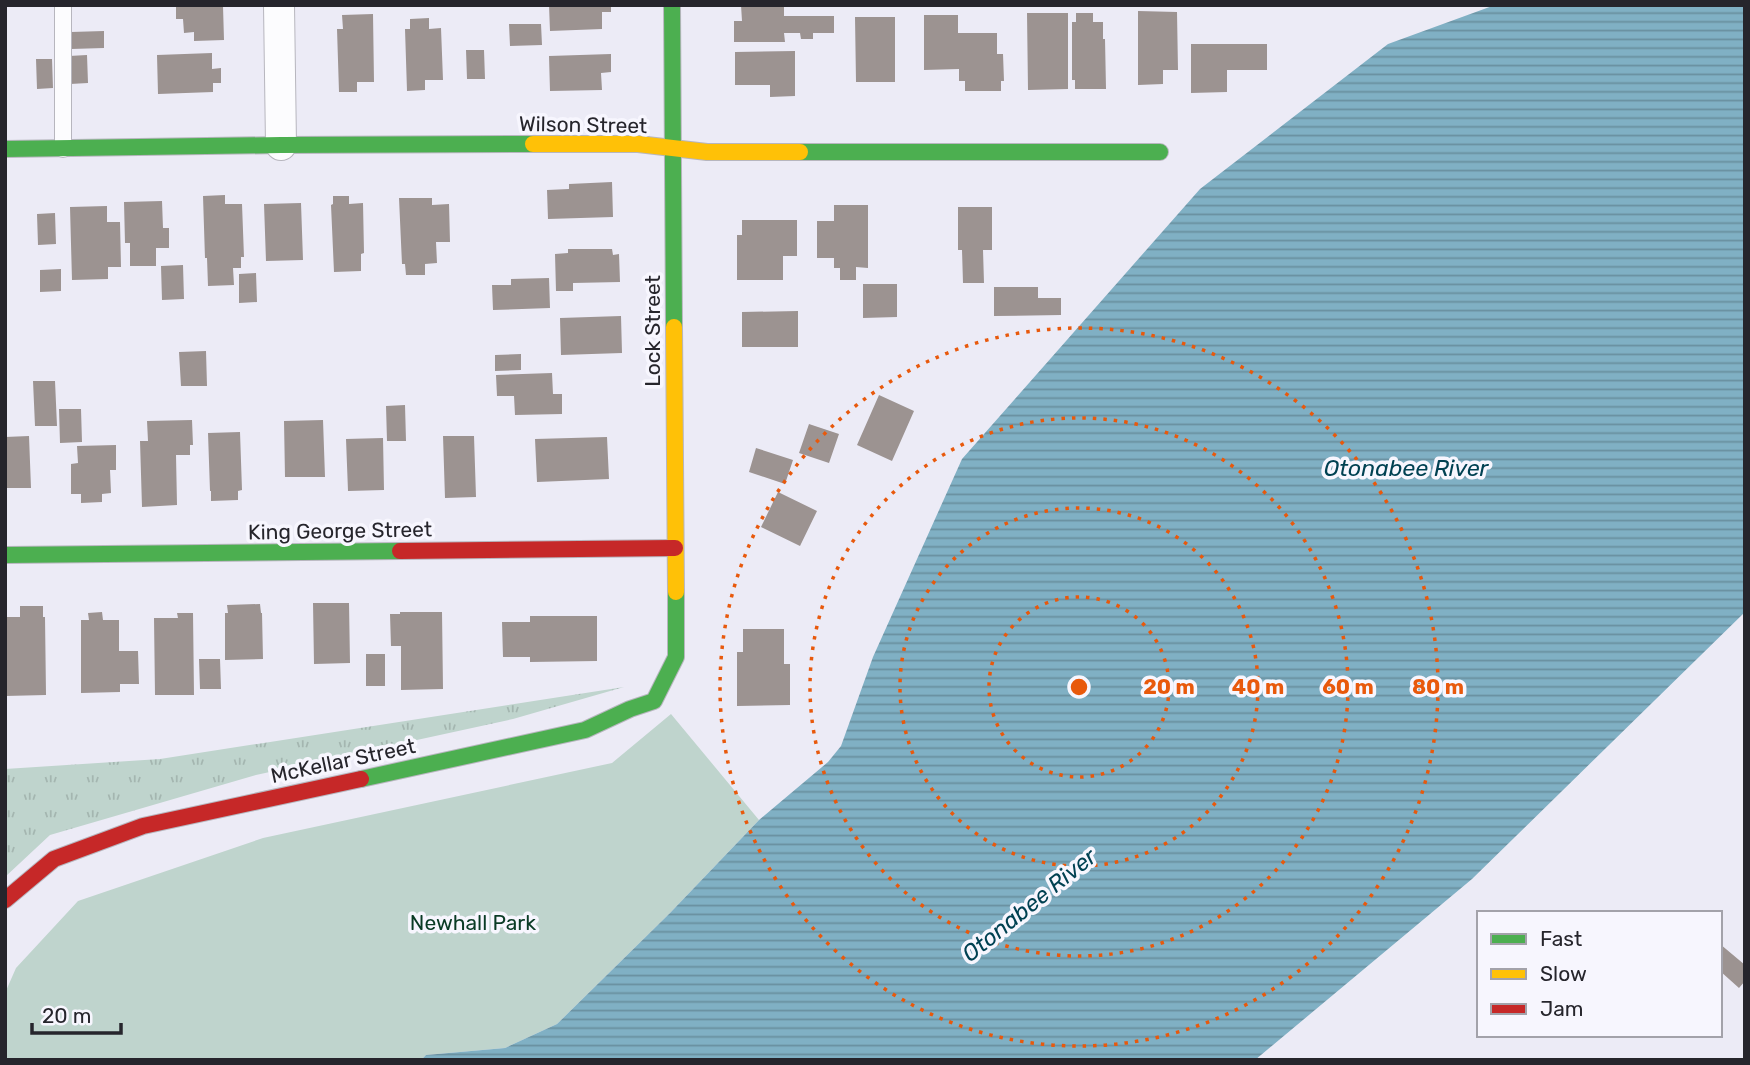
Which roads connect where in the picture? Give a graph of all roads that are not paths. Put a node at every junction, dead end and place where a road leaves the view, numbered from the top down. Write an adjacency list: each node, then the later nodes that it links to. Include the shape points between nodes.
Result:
1 (63, 5): 7 (lane)
2 (279, 5): 4 (street)
3 (672, 5): 5 (street, Lock Street)
4 (281, 145): 5 (street, Wilson Street, via 638,144); 7 (street, Wilson Street)
5 (672, 148): 8 (street, Wilson Street, via 708,152); 9 (street, Lock Street)
6 (5, 149): 7 (street, Wilson Street)
7 (63, 149)
8 (1160, 152)
9 (675, 548): 10 (street, King George Street); 11 (street, Lock Street)
10 (5, 555)
11 (676, 657): 12 (street, McKellar Street, via 654,701 584,730 143,827 54,859)
12 (5, 900)

